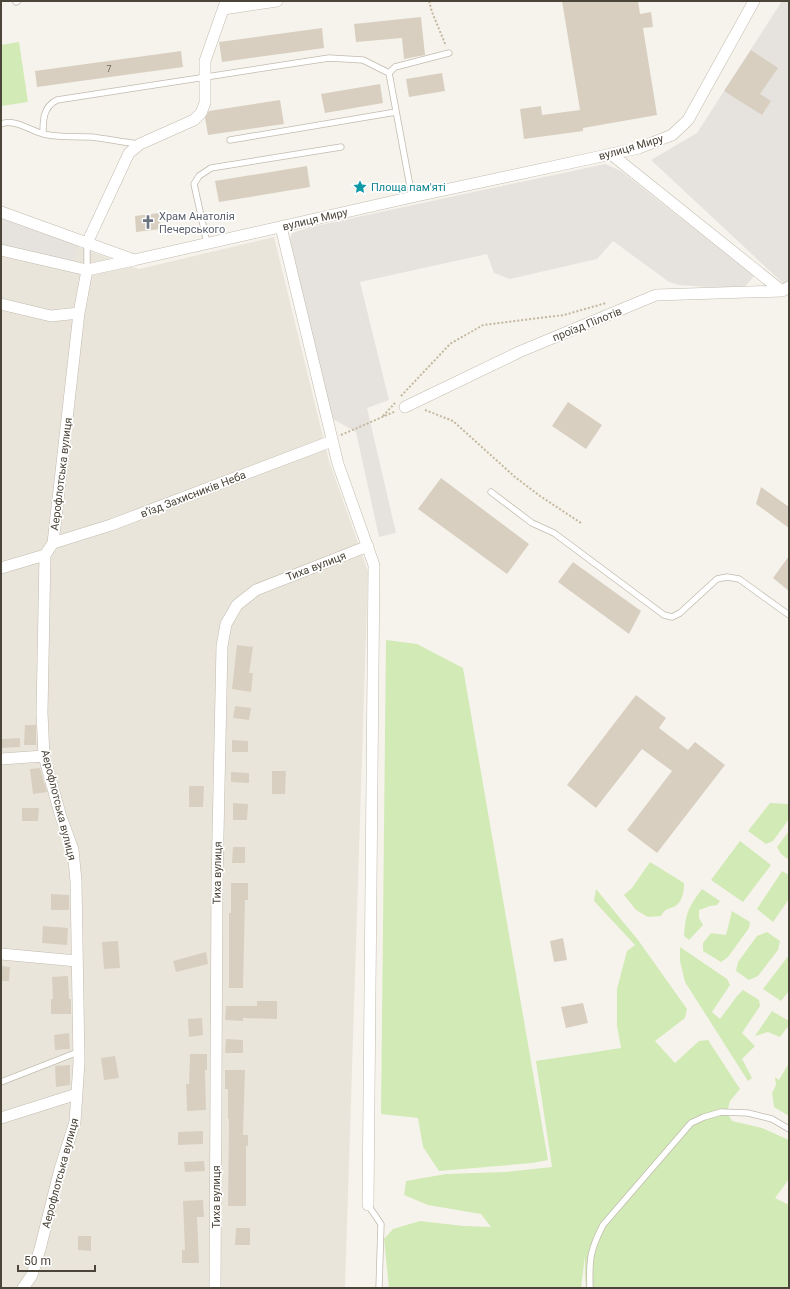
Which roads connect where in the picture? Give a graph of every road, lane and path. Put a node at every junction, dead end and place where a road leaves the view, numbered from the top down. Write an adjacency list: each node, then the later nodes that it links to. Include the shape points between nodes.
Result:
1 (277, 1): 4 (street)
2 (429, 1): 5 (path)
3 (754, 1): 14 (street, вулиця Миру, via 688,120 681,128 660,141)
4 (225, 5): 7 (street, via 205,60)
5 (449, 53): 6 (lane, via 395,67)
6 (389, 73): 7 (lane, via 363,60 330,58); 8 (lane)
7 (204, 78): 10 (lane, via 57,100 52,102 44,114); 12 (street, via 205,103 201,113 194,120)
8 (396, 112): 11 (lane); 15 (lane)
9 (1, 124): 10 (lane, via 16,123)
10 (43, 134): 12 (lane)
11 (230, 140)
12 (140, 144): 18 (street, via 129,154)
13 (341, 146): 19 (lane, via 211,168 199,176 194,184)
14 (611, 154): 15 (street, вулиця Миру); 23 (street, проїзд Пілотів)
15 (412, 197): 17 (street, вулиця Миру)
16 (1, 212): 18 (street)
17 (281, 226): 19 (street, вулиця Миру); 30 (street)
18 (87, 243): 21 (street); 22 (lane)
19 (206, 243): 21 (street, вулиця Миру)
20 (1, 250): 22 (street)
21 (134, 260): 22 (street, вулиця Миру)
22 (87, 270): 26 (street, Аерофлотська вулиця)
23 (785, 289): 27 (street, проїзд Пілотів, via 656,295 519,352)
24 (608, 303): 29 (path, via 564,315 483,324 450,344)
25 (1, 304): 26 (street, via 52,316)
26 (79, 313): 33 (street, Аерофлотська вулиця)
27 (405, 407): 29 (path)
28 (421, 408): 32 (path, via 453,421 515,477)
29 (382, 416): 30 (path)
30 (332, 441): 33 (street, в'їзд Захисників Неба, via 111,525); 34 (street)
31 (492, 492): 37 (lane, via 532,523 554,533 664,615 672,617 680,613 717,579 727,576 739,580)
32 (581, 523)
33 (53, 543): 35 (street, Аерофлотська вулиця)
34 (368, 546): 47 (street, via 374,565); 49 (street, Тиха вулиця, via 256,590 236,606 226,624 222,646 217,882)
35 (45, 555): 36 (street); 38 (street, Аерофлотська вулиця, via 42,713)
36 (1, 568)
37 (789, 615)
38 (44, 756): 39 (street); 41 (street, Аерофлотська вулиця, via 60,817 73,850)
39 (1, 759)
40 (1, 954): 41 (street)
41 (77, 961): 42 (street, Аерофлотська вулиця)
42 (78, 1052): 43 (lane); 44 (street, Аерофлотська вулиця)
43 (1, 1082)
44 (77, 1094): 45 (street); 48 (street, Аерофлотська вулиця, via 75,1122 60,1169 40,1250 32,1275)
45 (1, 1118)
46 (789, 1130): 51 (lane, via 772,1119 748,1113 721,1112 691,1123 603,1225 590,1254)
47 (368, 1205): 50 (lane, via 381,1224)
48 (24, 1288)
49 (215, 1288)
50 (378, 1288)
51 (590, 1288)

